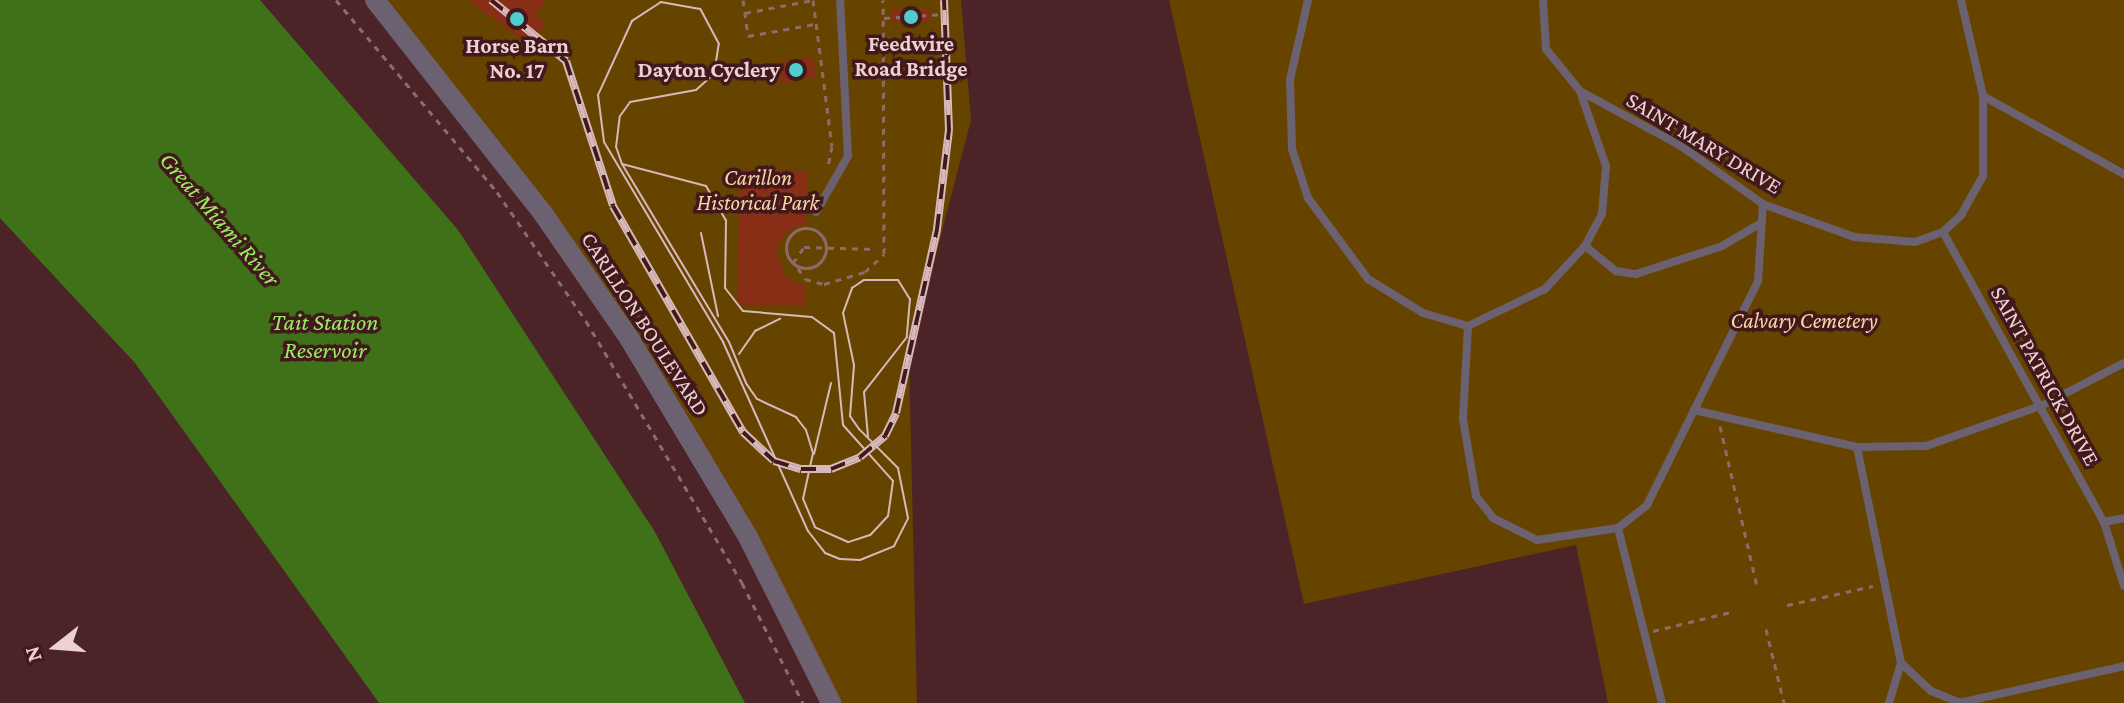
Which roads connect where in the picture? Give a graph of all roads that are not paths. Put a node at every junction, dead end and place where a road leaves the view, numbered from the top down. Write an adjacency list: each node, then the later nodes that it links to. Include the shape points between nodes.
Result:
1 (375, 0): 25 (street, CARILLON BOULEVARD, via 542,212 620,325 727,500)
2 (840, 0): 10 (lane, via 848,156)
3 (1308, 0): 14 (lane, via 1290,80 1292,149 1308,198 1368,279 1423,313)
4 (1543, 0): 6 (lane, via 1546,49)
5 (1961, 0): 7 (lane)
6 (1580, 91): 9 (lane, SAINT MARY DRIVE, via 1681,146); 13 (lane, via 1606,166 1607,192)
7 (1983, 96): 8 (lane); 12 (lane, via 1983,176)
8 (2124, 174)
9 (1763, 204): 11 (lane); 12 (lane, SAINT MARY DRIVE, via 1880,241 1915,242)
10 (816, 212)
11 (1758, 225): 13 (lane, via 1722,246 1636,274 1616,271); 17 (lane, via 1758,281)
12 (1943, 232): 16 (lane, SAINT PATRICK DRIVE)
13 (1585, 246): 14 (lane, via 1545,289)
14 (1468, 326): 21 (lane, via 1463,419 1476,496 1493,518 1537,540)
15 (2124, 363): 16 (lane)
16 (2043, 405): 18 (lane, via 1926,446); 20 (lane, SAINT PATRICK DRIVE)
17 (1694, 410): 18 (lane); 21 (lane, via 1647,505)
18 (1857, 447): 23 (lane)
19 (2124, 518): 20 (lane)
20 (2104, 522): 22 (lane, SAINT PATRICK DRIVE)
21 (1618, 528): 26 (lane)
22 (2124, 586)
23 (1901, 663): 27 (lane); 28 (lane, via 1931,691)
24 (2124, 666): 28 (lane)
25 (831, 703)
26 (1662, 703)
27 (1889, 703)
28 (1959, 703)

